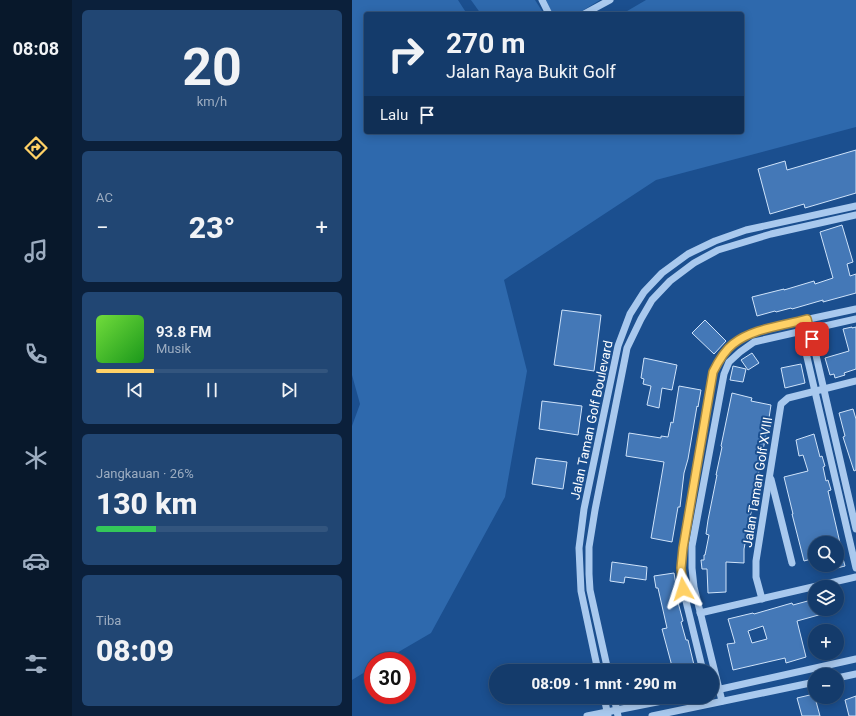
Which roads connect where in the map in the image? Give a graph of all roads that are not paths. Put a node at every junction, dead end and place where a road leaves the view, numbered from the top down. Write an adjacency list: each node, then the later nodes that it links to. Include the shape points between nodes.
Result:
1 (542, 0): 3 (street)
2 (610, 0): 4 (street)
3 (548, 12)
4 (588, 12)
5 (856, 206): 7 (street, Jalan Taman Golf Boulevard)
6 (856, 215): 8 (street, Jalan Taman Golf Boulevard)
7 (769, 225): 8 (street); 29 (street, Jalan Taman Golf Boulevard, via 715,241 688,254 662,273 644,292 630,314 618,346 584,509 580,548 581,591)
8 (771, 234): 30 (street, Jalan Taman Golf Boulevard, via 718,250 694,263 670,281 652,300 627,348 594,510 589,547 590,590)
9 (856, 309): 10 (street)
10 (807, 319): 12 (street); 13 (street)
11 (856, 319): 13 (street)
12 (798, 322): 14 (street); 25 (street, via 749,334 732,344 713,372 681,561 683,589)
13 (810, 330): 14 (street); 16 (street)
14 (800, 331): 17 (street); 24 (street, via 754,342 730,362 724,374 692,546 693,574)
15 (856, 381): 16 (street, Jalan Taman Golf XVIII)
16 (823, 389): 17 (street, Jalan Taman Golf XVIII); 19 (street)
17 (815, 391): 18 (street, Jalan Taman Golf XVIII, via 788,398 782,404); 21 (street)
18 (770, 475): 20 (street); 23 (street, Jalan Taman Golf XVIII, via 756,561 756,577)
19 (856, 529)
20 (792, 562)
21 (856, 568)
22 (856, 577): 23 (street)
23 (762, 599): 24 (street)
24 (701, 616): 25 (street); 26 (street)
25 (690, 621): 27 (street)
26 (707, 639): 27 (street); 32 (street)
27 (696, 641): 31 (street)
28 (856, 659): 36 (street)
29 (597, 664)
30 (606, 664)
31 (701, 664)
32 (711, 664)
33 (856, 674): 34 (street)
34 (844, 677)
35 (808, 683): 39 (street)
36 (719, 689)
37 (719, 696): 39 (street)
38 (719, 701): 39 (street)
39 (722, 701)
40 (606, 704): 44 (street)
41 (654, 704): 43 (street)
42 (696, 704): 46 (street)
43 (618, 713): 44 (street)
44 (608, 714): 45 (street)
45 (587, 716)
46 (652, 716)

